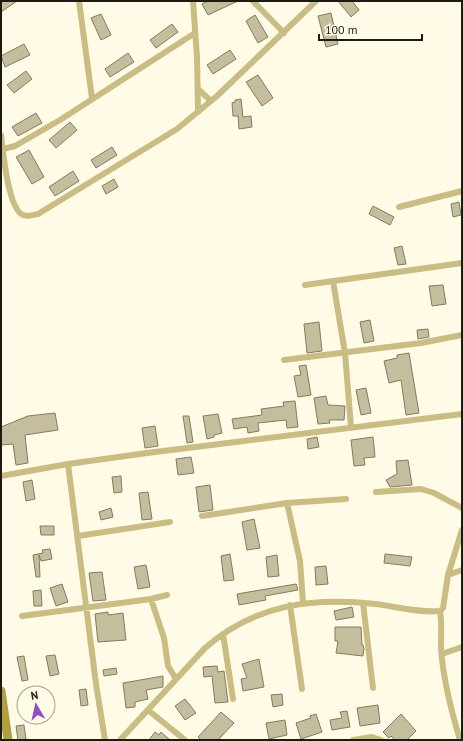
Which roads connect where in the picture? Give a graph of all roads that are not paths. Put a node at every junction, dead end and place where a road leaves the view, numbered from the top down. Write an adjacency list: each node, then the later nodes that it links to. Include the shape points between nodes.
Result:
1 (79, 1): 8 (street)
2 (193, 1): 6 (street)
3 (253, 1): 5 (street)
4 (316, 1): 5 (street)
5 (284, 32): 9 (street)
6 (195, 33): 7 (street); 8 (street)
7 (198, 89): 9 (street); 10 (street)
8 (92, 98): 12 (street, via 22,142)
9 (211, 100): 10 (street)
10 (198, 112): 12 (street, via 177,129 38,214 29,216 22,215 16,210)
11 (1, 135): 12 (street)
12 (3, 149)
13 (462, 191): 14 (street)
14 (399, 207)
15 (462, 263): 16 (street)
16 (333, 281): 17 (street); 19 (street)
17 (305, 285)
18 (462, 335): 19 (street, via 421,343)
19 (345, 352): 20 (street); 22 (street)
20 (284, 360)
21 (462, 414): 22 (street)
22 (352, 427): 23 (street)
23 (68, 464): 24 (street); 32 (street)
24 (1, 476)
25 (376, 492): 28 (street, via 421,489)
26 (346, 499): 27 (street)
27 (287, 503): 29 (street); 37 (street, via 300,560)
28 (462, 508)
29 (202, 516)
30 (170, 522): 32 (street)
31 (462, 530): 34 (street)
32 (78, 536): 40 (street)
33 (462, 570): 34 (street)
34 (448, 575): 41 (street)
35 (167, 595): 36 (street)
36 (151, 598): 40 (street); 46 (street, via 164,638 168,666)
37 (303, 603): 38 (street, via 328,600); 39 (street)
38 (363, 603): 41 (street); 47 (street)
39 (290, 605): 43 (street, via 249,619); 48 (street)
40 (86, 607): 42 (street); 54 (street)
41 (440, 611): 45 (street)
42 (22, 616)
43 (223, 634): 46 (street, via 205,648); 50 (street)
44 (462, 647): 45 (street)
45 (442, 654): 52 (street, via 447,694)
46 (176, 679): 51 (street)
47 (373, 688)
48 (302, 689)
49 (1, 691): 53 (street)
50 (232, 698)
51 (148, 710): 55 (street); 56 (street)
52 (459, 729): 59 (street)
53 (8, 740)
54 (105, 740)
55 (120, 740)
56 (185, 740)
57 (353, 740): 58 (street, via 372,737)
58 (380, 740)
59 (460, 740)

